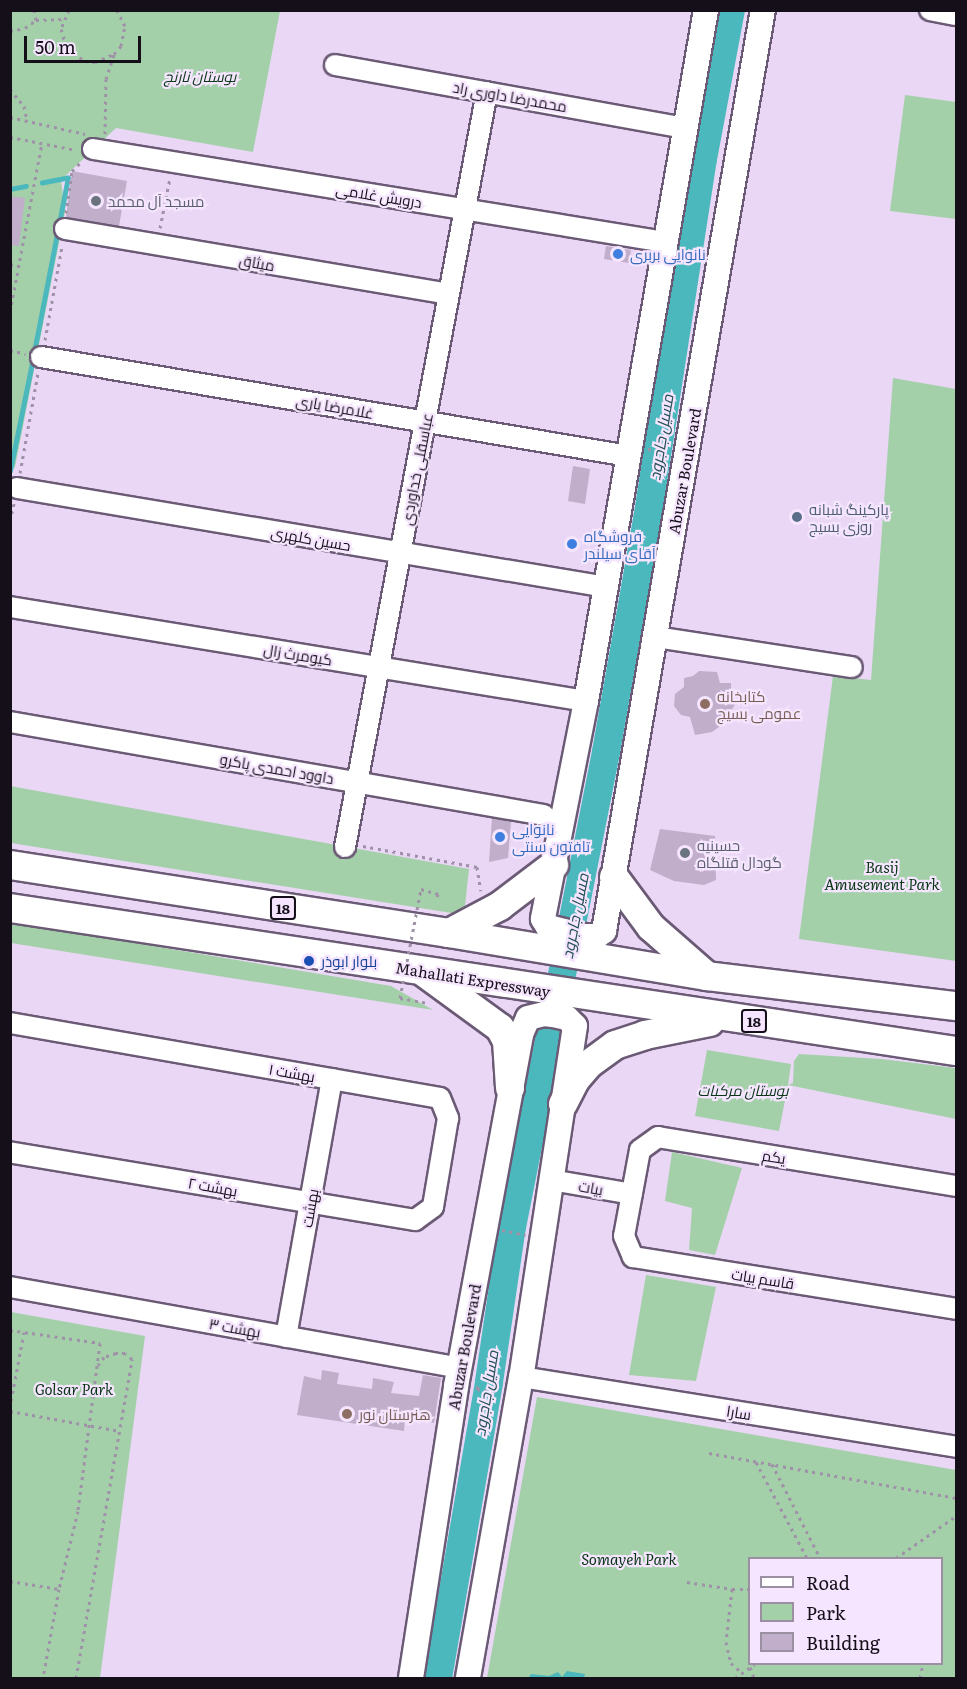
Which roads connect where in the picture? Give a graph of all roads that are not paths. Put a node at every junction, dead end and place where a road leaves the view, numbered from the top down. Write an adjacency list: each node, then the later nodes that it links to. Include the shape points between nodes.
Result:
1 (706, 10): 7 (main road)
2 (930, 10): 3 (street)
3 (957, 15)
4 (766, 16): 20 (main road, Abuzar Boulevard)
5 (335, 65): 6 (street, محمدرضا داوری راد)
6 (487, 92): 7 (street, محمدرضا داوری راد); 9 (street, عباسقلی خداوردی)
7 (686, 128): 11 (main road)
8 (96, 146): 9 (street, درویش غلامی)
9 (465, 209): 11 (street, درویش غلامی); 12 (street, عباسقلی خداوردی)
10 (65, 230): 12 (street, میثاق)
11 (665, 242): 15 (main road)
12 (449, 294): 14 (street, عباسقلی خداوردی)
13 (41, 357): 14 (street, غلامرضا یاری)
14 (425, 422): 15 (street, غلامرضا یاری); 17 (street, عباسقلی خداوردی)
15 (634, 452): 18 (main road)
16 (17, 488): 17 (street, حسین کلهری)
17 (400, 553): 18 (street, حسین کلهری); 21 (street, عباسقلی خداوردی)
18 (606, 588): 23 (main road)
19 (10, 607): 21 (street, کیومرث زال)
20 (655, 637): 22 (street); 30 (main road, Abuzar Boulevard)
21 (379, 667): 23 (street, کیومرث زال); 25 (street, عباسقلی خداوردی)
22 (852, 667)
23 (586, 701): 29 (main road)
24 (10, 722): 25 (street, داوود احمدی پاکرو)
25 (357, 782): 26 (street, داوود احمدی پاکرو); 27 (street, عباسقلی خداوردی)
26 (544, 815)
27 (346, 845)
28 (10, 865): 31 (highway, 18); 32 (highway, via 22,875 27,887)
29 (554, 865): 34 (highway, via 500,906); 35 (main road)
30 (614, 878): 35 (main road, Abuzar Boulevard); 37 (highway, via 651,927)
31 (123, 884): 33 (highway, via 94,892 90,898 94,911); 34 (highway, 18)
32 (10, 906): 33 (highway, Mahallati Expressway / 18)
33 (113, 924): 36 (highway, Mahallati Expressway / 18)
34 (449, 933): 35 (highway, 18)
35 (571, 937): 37 (highway, 18)
36 (422, 971): 39 (highway, Mahallati Expressway / 18); 43 (highway, via 500,1028 507,1041)
37 (707, 976): 38 (highway, 18)
38 (943, 1004): 41 (highway, via 955,1022 956,1032)
39 (731, 1017): 41 (highway, Mahallati Expressway / 18); 44 (highway, via 645,1035 615,1046 589,1064)
40 (10, 1023): 42 (street, بهشت ۱)
41 (946, 1050)
42 (332, 1079): 49 (street, بهشت); 50 (street, بهشت ۱, via 440,1098 448,1118 433,1207)
43 (510, 1088): 44 (main road, Abuzar Boulevard, via 528,1018 544,1014 567,1018 575,1026); 54 (main road, Abuzar Boulevard)
44 (563, 1104): 46 (main road)
45 (10, 1152): 49 (street, بهشت ۲)
46 (551, 1180): 48 (street, بیات); 55 (main road)
47 (957, 1186): 48 (street, یکم, via 658,1137 640,1150)
48 (632, 1194): 52 (street, قاسم بیات, via 624,1236 633,1257)
49 (310, 1203): 50 (street, بهشت ۲); 53 (street, بهشت)
50 (415, 1220)
51 (10, 1287): 53 (street, بهشت ۳)
52 (957, 1309)
53 (286, 1336): 54 (street, بهشت ۳)
54 (460, 1368): 57 (main road, Abuzar Boulevard)
55 (521, 1377): 56 (street, سارا); 58 (main road)
56 (957, 1447)
57 (411, 1678)
58 (468, 1678)

